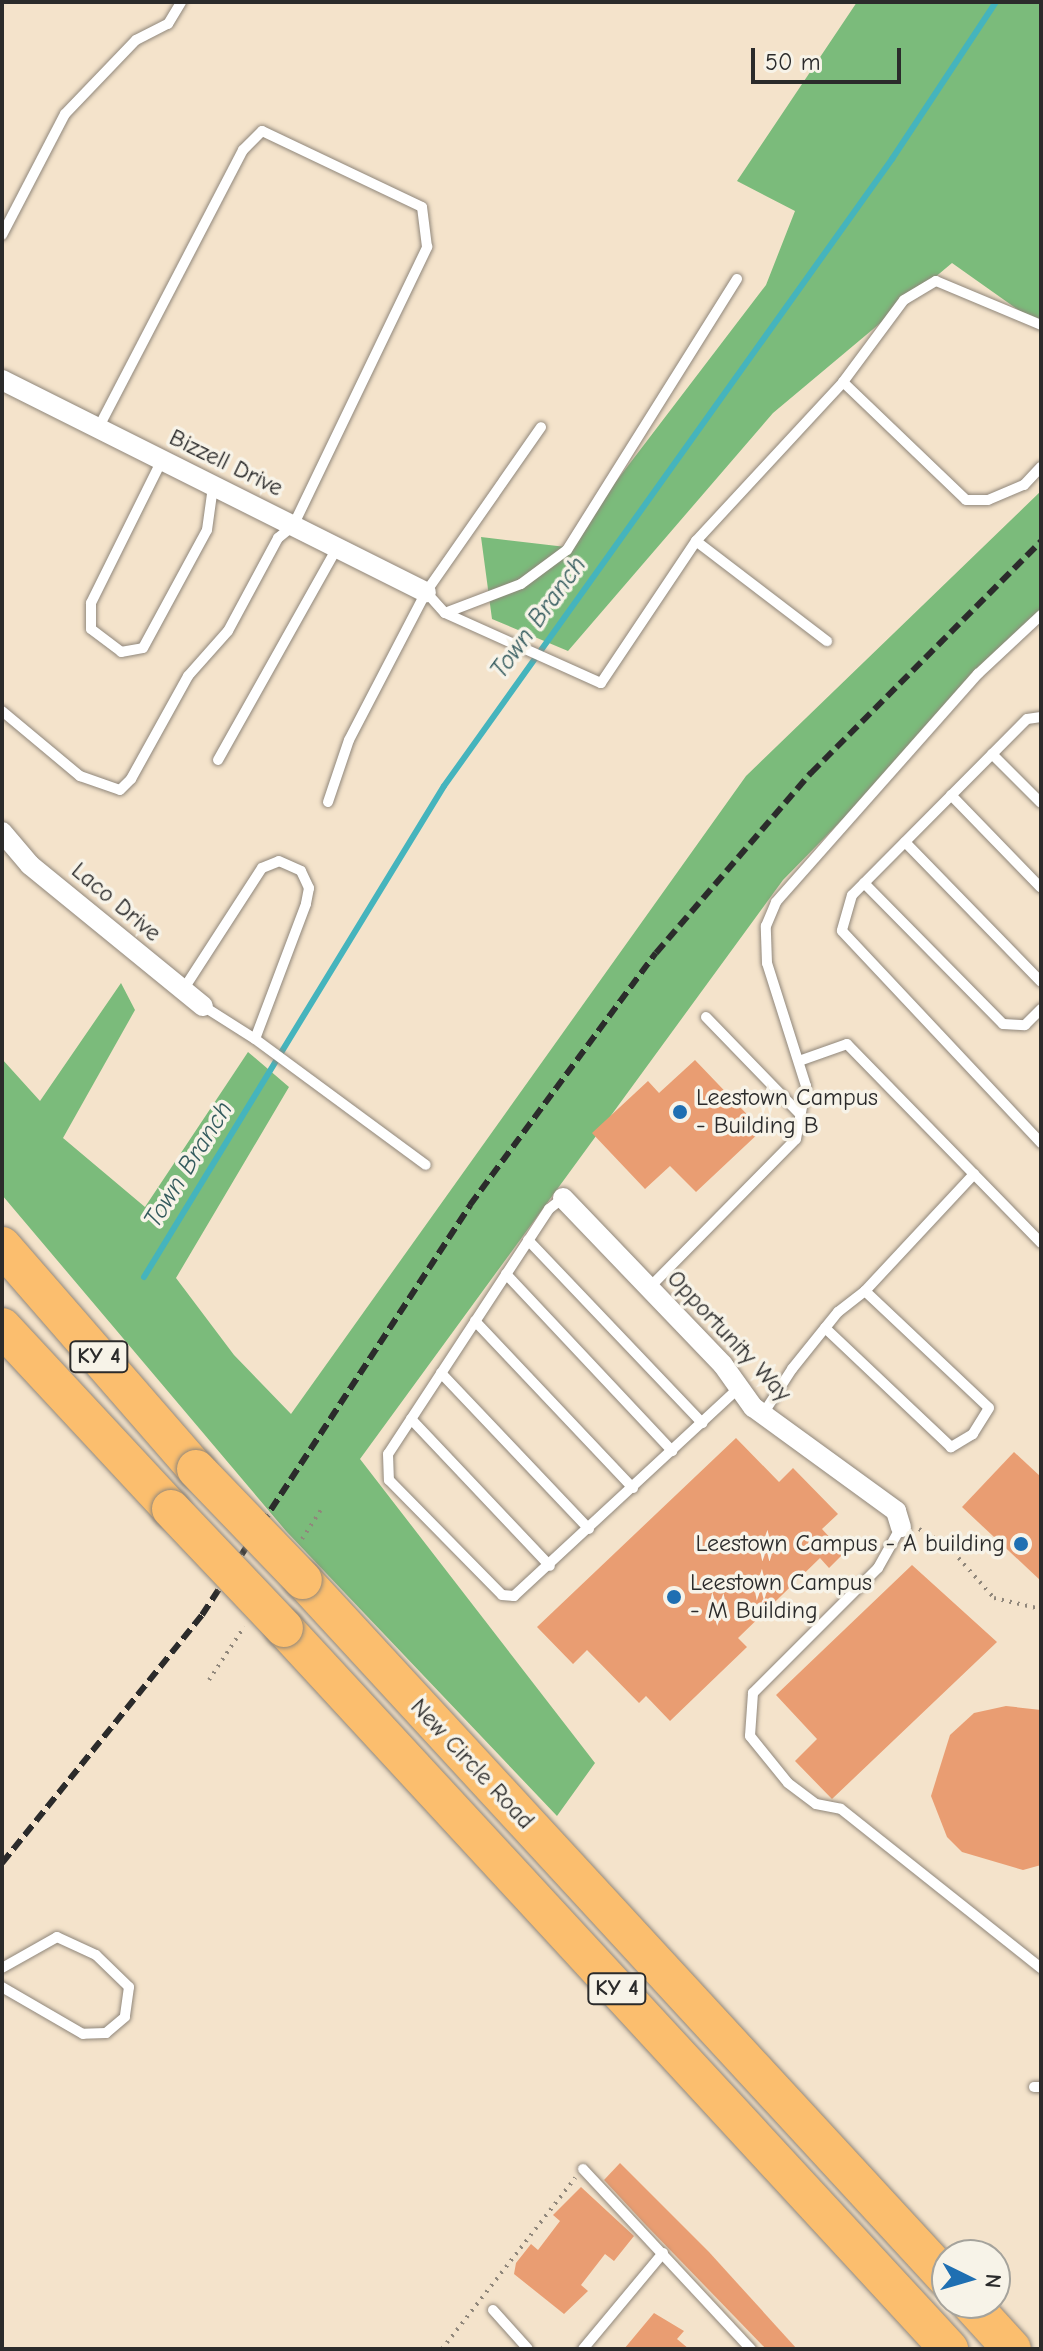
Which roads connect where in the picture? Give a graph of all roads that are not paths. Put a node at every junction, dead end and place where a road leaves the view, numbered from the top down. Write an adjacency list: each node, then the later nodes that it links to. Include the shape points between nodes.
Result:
1 (181, 2): 2 (lane, via 168,24 136,40 65,114)
2 (2, 235)
3 (737, 279): 16 (lane, via 567,550 521,584)
4 (1041, 325): 6 (lane, via 936,281 904,300)
5 (2, 380): 8 (street, Bizzell Drive)
6 (843, 382): 10 (lane, via 966,500 988,500 1024,485); 13 (lane)
7 (541, 427): 15 (lane)
8 (98, 428): 9 (street, Bizzell Drive); 12 (lane, via 243,150 262,131 422,207 428,232)
9 (162, 460): 11 (street, Bizzell Drive); 11 (lane, via 91,603 91,629 121,652 143,648 158,622 207,530)
10 (1041, 467)
11 (213, 486): 12 (street, Bizzell Drive)
12 (293, 526): 14 (street, Bizzell Drive); 19 (lane, via 278,538 228,631 188,676 120,790 80,776)
13 (696, 541): 16 (lane, via 601,683); 18 (lane)
14 (337, 548): 15 (street, Bizzell Drive); 22 (lane)
15 (426, 592): 16 (lane); 24 (lane, via 349,740)
16 (445, 613)
17 (1041, 615): 36 (lane, via 978,674 776,902 766,926 767,963)
18 (827, 641)
19 (2, 711)
20 (1041, 717): 21 (lane, via 1027,719)
21 (992, 754): 23 (lane); 25 (lane)
22 (218, 760)
23 (951, 795): 27 (lane); 29 (lane)
24 (328, 802)
25 (1041, 803)
26 (2, 832): 31 (street, Laco Drive, via 30,865)
27 (905, 842): 28 (lane); 30 (lane)
28 (864, 883): 33 (lane, via 1003,1024 1025,1025); 39 (lane, via 843,913 842,931)
29 (1041, 888)
30 (1041, 982)
31 (183, 990): 32 (street, Laco Drive); 35 (lane, via 262,868 279,861 301,871 309,888 306,904)
32 (203, 1006): 35 (lane)
33 (1041, 1009)
34 (706, 1017): 37 (lane)
35 (255, 1039): 40 (lane, via 312,1087)
36 (799, 1061): 37 (lane, via 806,1086); 41 (lane, via 847,1044)
37 (801, 1115): 47 (lane, via 796,1139)
38 (1041, 1125): 39 (lane)
39 (1040, 1142)
40 (426, 1165)
41 (974, 1174): 44 (lane); 48 (lane)
42 (563, 1198): 43 (lane); 47 (street, Opportunity Way)
43 (528, 1240): 46 (lane); 56 (lane)
44 (1041, 1243)
45 (2, 1246): 67 (highway, New Circle Road / KY 4, bridge, via 196,1469)
46 (506, 1274): 49 (lane); 57 (lane)
47 (649, 1288): 53 (street, Opportunity Way)
48 (865, 1291): 51 (lane); 51 (lane, via 989,1408 973,1434 951,1447)
49 (475, 1321): 52 (lane); 58 (lane)
50 (2, 1327): 73 (highway, New Circle Road / KY 4, bridge)
51 (825, 1328): 54 (lane)
52 (441, 1373): 55 (lane); 60 (lane)
53 (739, 1388): 54 (street, Opportunity Way); 56 (lane)
54 (763, 1414): 59 (street, Opportunity Way, via 896,1511)
55 (411, 1419): 61 (lane); 61 (lane, via 388,1454 389,1480 502,1595 525,1590)
56 (702, 1423): 57 (lane)
57 (672, 1451): 58 (lane)
58 (633, 1488): 60 (lane)
59 (901, 1527): 63 (lane, via 878,1568 753,1693 750,1736 788,1783 816,1804 841,1809)
60 (589, 1529): 61 (lane)
61 (550, 1566)
62 (2, 1968): 64 (lane, via 57,1937 96,1955 129,1987 125,2017 106,2033 83,2034)
63 (1041, 1968)
64 (2, 1987)
65 (583, 2169): 66 (lane)
66 (663, 2253): 71 (lane); 72 (lane)
67 (931, 2262)
68 (493, 2310): 70 (lane)
69 (985, 2319): 74 (highway)
70 (528, 2349)
71 (583, 2349)
72 (751, 2349)
73 (949, 2349)
74 (1012, 2349)

